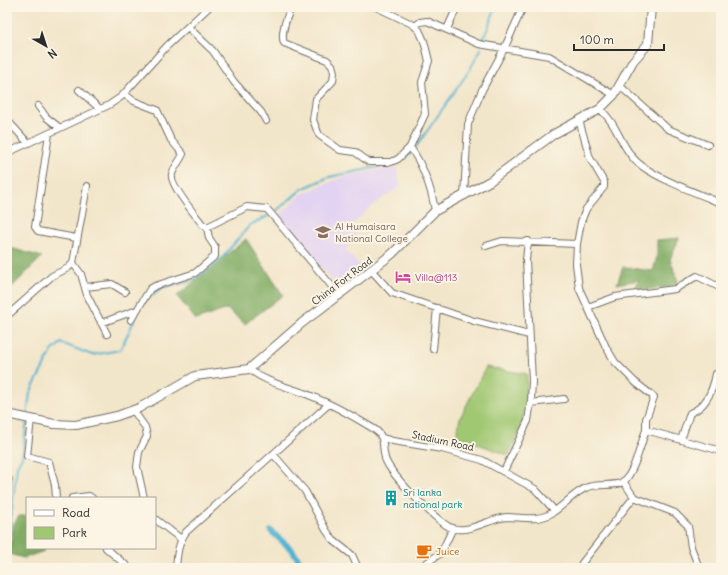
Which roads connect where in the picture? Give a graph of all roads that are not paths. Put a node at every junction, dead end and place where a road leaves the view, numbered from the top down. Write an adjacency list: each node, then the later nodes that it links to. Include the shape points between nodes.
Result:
1 (209, 7): 8 (street)
2 (291, 7): 25 (street, via 285,23 284,43 326,60 332,65 334,72 333,81 316,100 313,120 319,135 340,150 355,152 369,162 390,162 398,159)
3 (376, 7): 7 (street)
4 (457, 7): 9 (street)
5 (523, 7): 10 (street)
6 (652, 7): 11 (street, China Fort Road, via 648,44 642,54 633,61)
7 (414, 26): 9 (street, via 428,21); 25 (street, via 424,41 429,61 422,82 425,114)
8 (188, 27): 13 (street, via 167,46); 20 (street, via 213,51)
9 (447, 29): 10 (street, via 479,44)
10 (504, 49): 14 (street, via 549,56); 28 (street, via 482,90 468,124)
11 (620, 86): 14 (street, China Fort Road); 24 (street, via 668,129)
12 (80, 90): 17 (street)
13 (124, 94): 17 (street); 31 (street, via 157,110 160,114 171,140 183,154 171,176 173,181 182,198)
14 (614, 95): 16 (street, China Fort Road)
15 (38, 106): 21 (street, via 46,117)
16 (600, 109): 19 (street, China Fort Road); 29 (street, via 614,122 625,146 639,164 677,185)
17 (100, 110): 21 (street)
18 (7, 120): 23 (street)
19 (579, 120): 28 (street, China Fort Road, via 554,134 490,181); 34 (street, via 590,158 604,182 604,187 586,209)
20 (266, 121)
21 (60, 128): 22 (street)
22 (49, 134): 23 (street); 32 (street, via 35,227 38,231)
23 (28, 144): 26 (street)
24 (708, 145)
25 (410, 147): 30 (street, via 433,198)
26 (7, 153)
27 (87, 186): 32 (street)
28 (464, 196): 30 (street, China Fort Road)
29 (721, 203)
30 (435, 211): 37 (street, China Fort Road)
31 (207, 228): 41 (street, via 247,207 267,209); 44 (street, via 209,238 216,247 214,256 195,273 155,286)
32 (76, 238): 36 (street)
33 (528, 241): 34 (street); 35 (street, via 502,241); 49 (street, via 526,260)
34 (577, 244): 42 (street, via 579,288)
35 (486, 246)
36 (73, 263): 38 (street, via 81,274); 45 (street, via 52,276)
37 (372, 272): 41 (street, China Fort Road); 43 (street, via 392,293)
38 (85, 287): 40 (street, via 112,284); 47 (street)
39 (721, 288): 42 (street, via 697,276 675,289 615,297)
40 (124, 292)
41 (340, 296): 51 (street, China Fort Road, via 302,323)
42 (588, 307): 59 (street, via 615,362 654,397 646,419)
43 (437, 308): 49 (street, via 474,321); 50 (street)
44 (137, 310): 46 (street); 47 (street)
45 (7, 316)
46 (131, 320)
47 (101, 323): 48 (street)
48 (107, 334)
49 (529, 335): 54 (street)
50 (433, 349)
51 (249, 369): 55 (street, via 260,377); 56 (street, via 194,376)
52 (716, 374): 61 (street, via 711,392 704,403 690,413)
53 (564, 399): 54 (street)
54 (531, 403): 64 (street, via 528,421)
55 (329, 404): 60 (street, via 374,429); 63 (street)
56 (133, 410): 58 (street, via 76,425 54,424); 69 (street, via 145,427 147,436 139,452 137,467)
57 (7, 414): 58 (street)
58 (27, 418): 66 (street, via 27,456 49,462)
59 (646, 430): 61 (street); 65 (street, via 632,469)
60 (383, 438): 64 (street, Stadium Road, via 393,442 460,453); 73 (street, via 385,458 390,468 446,526)
61 (681, 440): 62 (street)
62 (721, 451)
63 (273, 454): 74 (street); 79 (street, via 305,491 326,530 333,540 352,555)
64 (504, 471): 71 (street, Stadium Road, via 535,489)
65 (623, 482): 70 (street); 71 (street, via 588,487)
66 (56, 497)
67 (80, 497): 68 (street)
68 (90, 497)
69 (144, 497)
70 (634, 497): 76 (street); 81 (street, via 675,513 688,526 691,546)
71 (555, 511): 73 (street, via 540,517 502,518 475,526)
72 (156, 520): 74 (street)
73 (453, 528): 80 (street, via 441,553)
74 (181, 539): 78 (street)
75 (107, 549): 77 (street)
76 (582, 563)
77 (129, 568)
78 (176, 568)
79 (358, 568)
80 (419, 568)
81 (699, 568)

